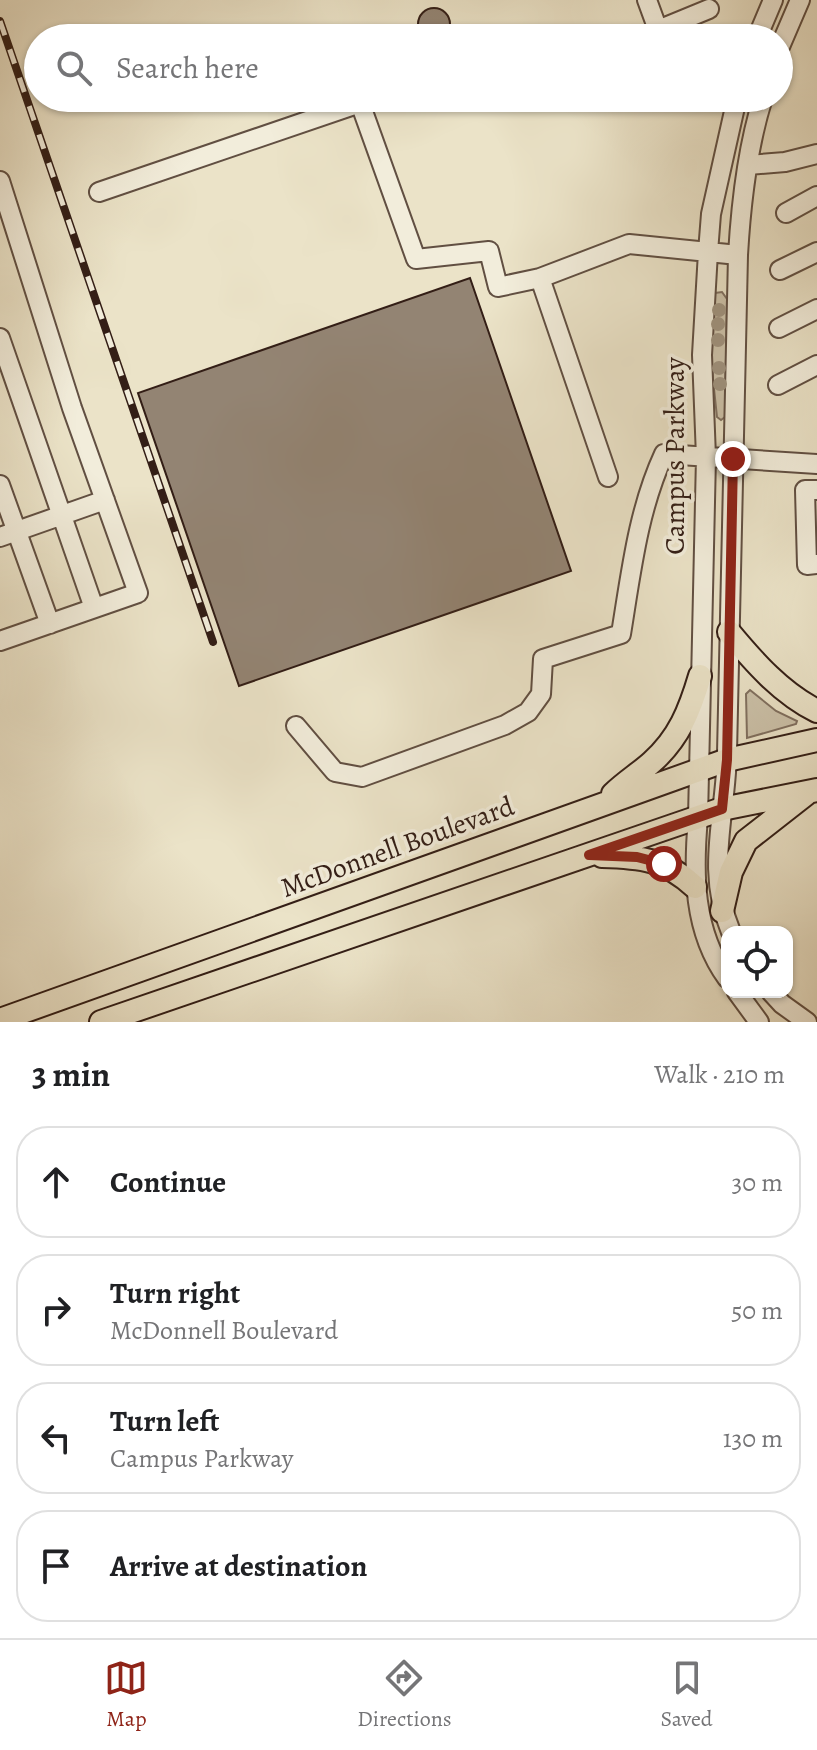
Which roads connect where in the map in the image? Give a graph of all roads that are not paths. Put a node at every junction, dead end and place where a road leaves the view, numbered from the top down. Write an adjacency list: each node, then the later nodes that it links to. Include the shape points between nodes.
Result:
1 (647, 0): 5 (street)
2 (773, 0): 7 (street)
3 (800, 0): 8 (street)
4 (712, 3): 6 (street)
5 (656, 24)
6 (670, 24)
7 (763, 24)
8 (790, 24)
9 (334, 112): 16 (street)
10 (363, 112): 23 (street, via 416,259 489,251 498,287)
11 (734, 112): 19 (street, Campus Parkway)
12 (759, 112): 14 (street, Campus Parkway)
13 (817, 154): 14 (street)
14 (748, 165): 21 (street, Campus Parkway)
15 (0, 181): 35 (street)
16 (99, 192)
17 (817, 196): 18 (street)
18 (786, 213)
19 (708, 252): 21 (street); 23 (street, via 629,244); 29 (street, Campus Parkway, via 702,355)
20 (817, 252): 22 (street)
21 (738, 255): 30 (street, Campus Parkway)
22 (780, 270)
23 (540, 278): 32 (street)
24 (817, 309): 25 (street)
25 (779, 328)
26 (0, 338): 36 (street)
27 (817, 365): 28 (street)
28 (778, 385)
29 (706, 457): 30 (street); 43 (street, Campus Parkway); 45 (street, via 664,454 649,486 621,634 543,659 541,694 528,712 362,777 335,772)
30 (733, 459): 31 (street); 41 (street, Campus Parkway)
31 (817, 464)
32 (608, 477)
33 (0, 485): 37 (street)
34 (817, 490): 38 (street, via 805,490 807,565)
35 (105, 500): 36 (street); 39 (street, via 138,593)
36 (60, 516): 37 (street); 39 (street)
37 (8, 534): 40 (street)
38 (817, 564)
39 (94, 608): 40 (street)
40 (50, 624): 42 (street)
41 (729, 632): 44 (main road, via 766,674); 47 (street, Campus Parkway)
42 (2, 636)
43 (700, 676): 48 (street, Campus Parkway); 50 (main road, via 677,735)
44 (817, 711)
45 (296, 726)
46 (817, 740): 47 (main road, McDonnell Boulevard)
47 (727, 760): 48 (main road, McDonnell Boulevard); 51 (street, Campus Parkway)
48 (698, 769): 50 (main road, McDonnell Boulevard); 52 (street, Campus Parkway)
49 (813, 790): 51 (main road); 55 (main road, via 746,841 731,872)
50 (604, 804): 60 (main road, McDonnell Boulevard)
51 (722, 809): 52 (main road); 55 (street, Campus Parkway, via 716,866)
52 (698, 818): 53 (main road); 54 (street, Campus Parkway)
53 (589, 855): 54 (main road, via 664,864); 61 (main road)
54 (695, 887): 57 (street, Campus Parkway, via 699,916)
55 (722, 911): 56 (street, Campus Parkway)
56 (728, 926)
57 (721, 965)
58 (741, 998): 62 (street)
59 (776, 998): 63 (street)
60 (0, 1020)
61 (101, 1022)
62 (759, 1022)
63 (807, 1022)

